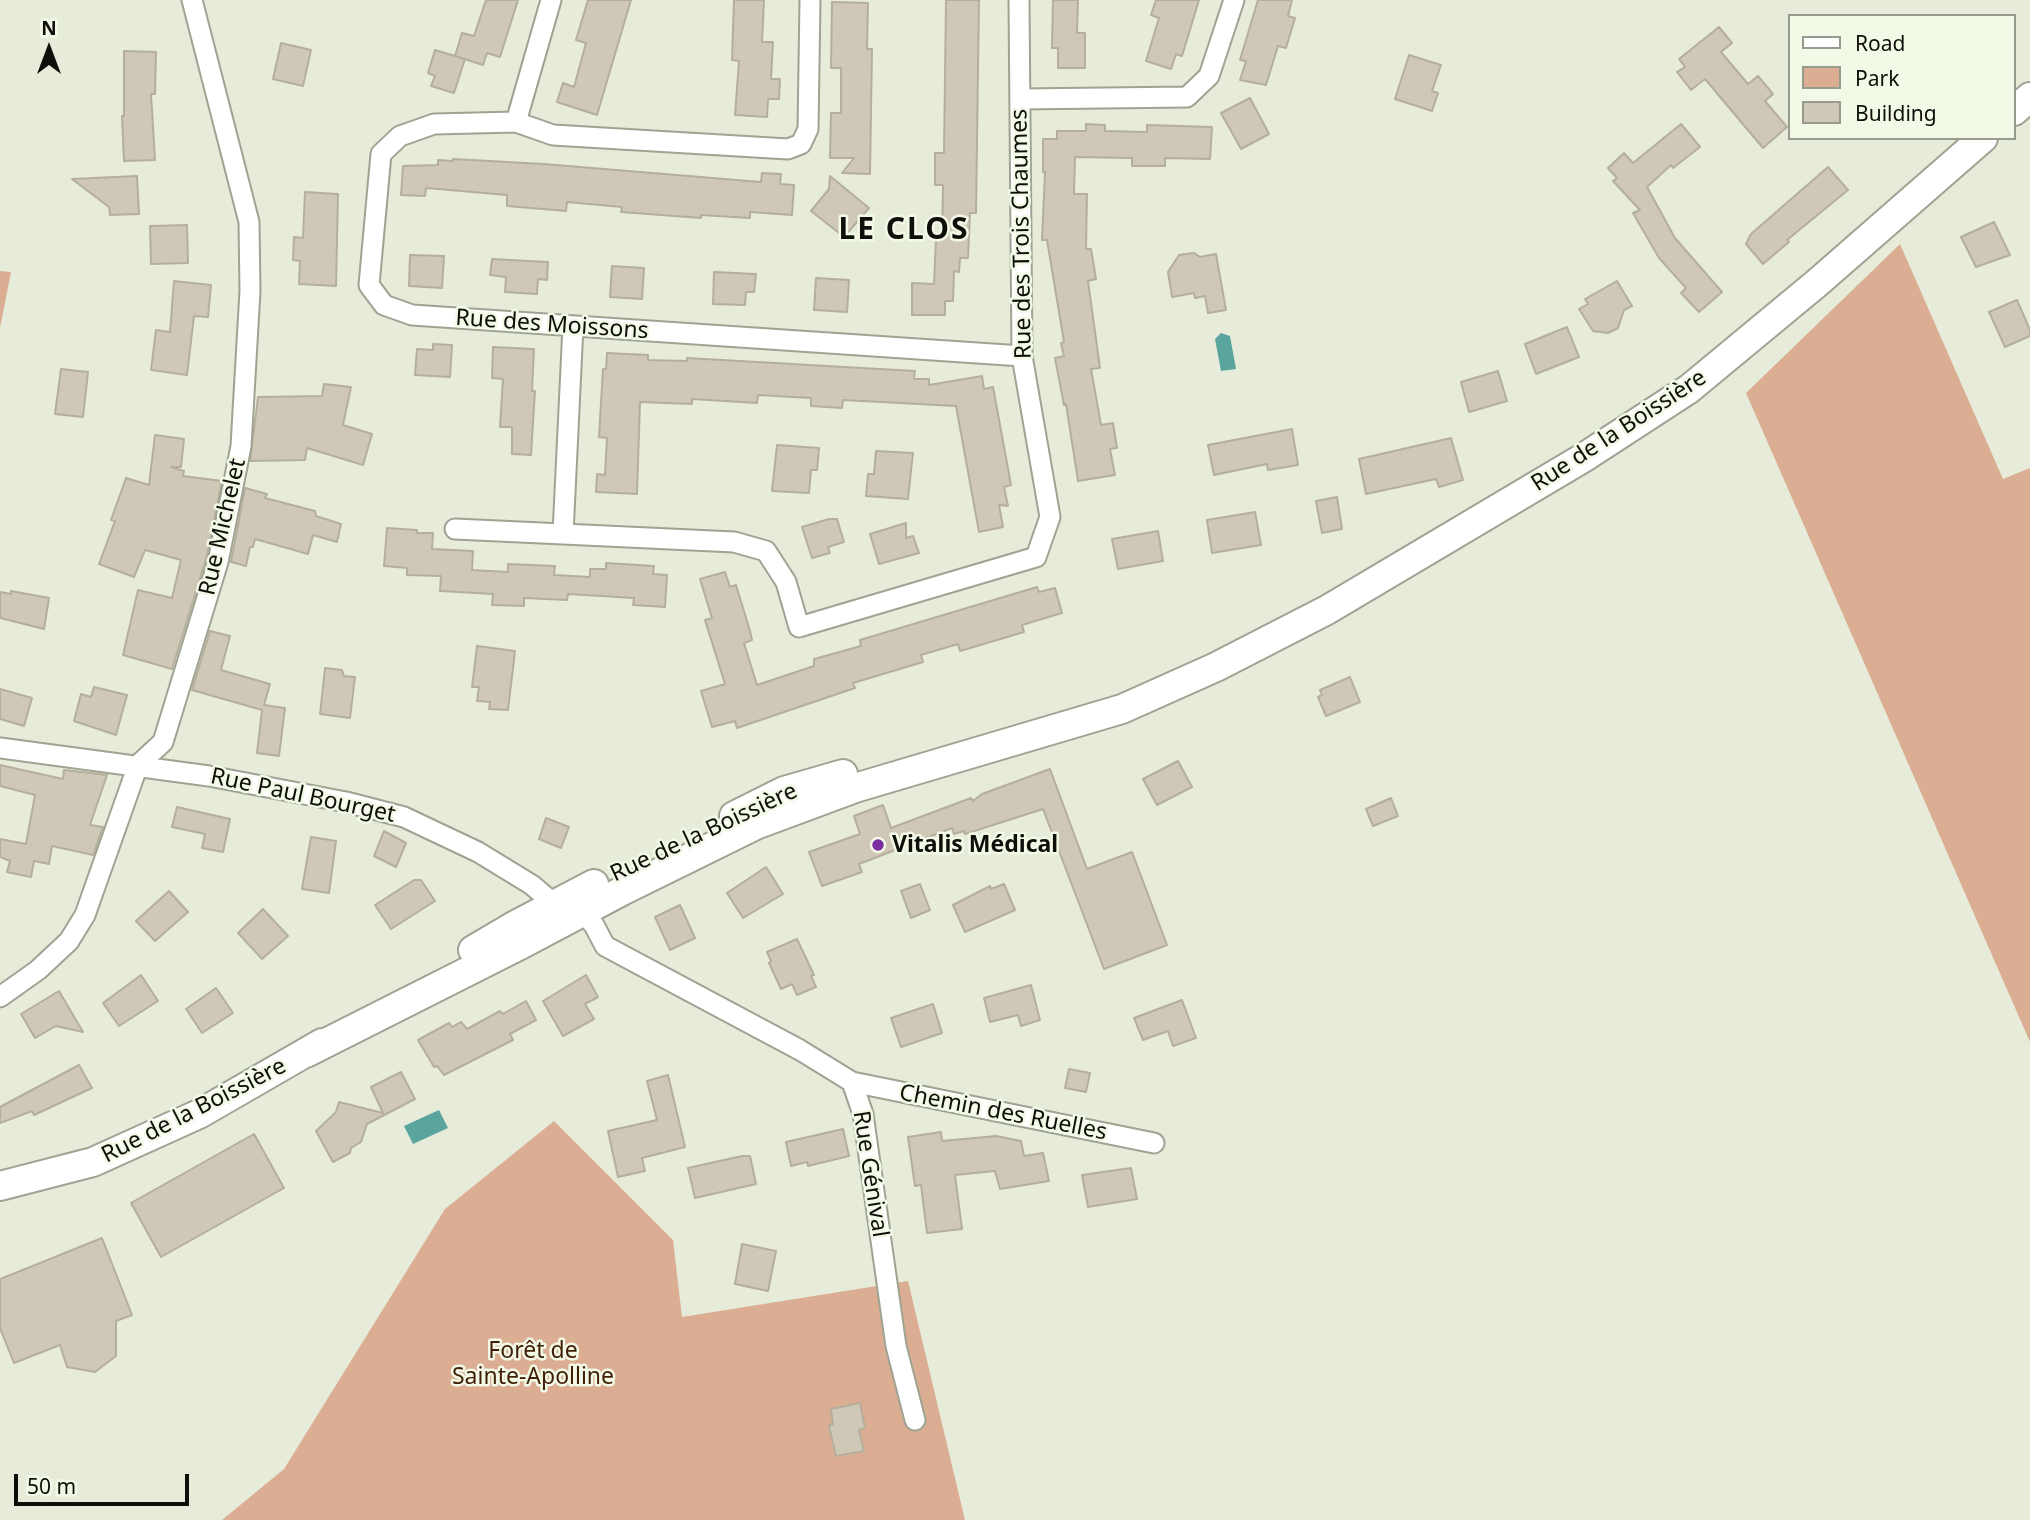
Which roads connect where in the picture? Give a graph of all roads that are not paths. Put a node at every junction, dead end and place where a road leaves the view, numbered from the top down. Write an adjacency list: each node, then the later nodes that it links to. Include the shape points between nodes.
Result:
1 (192, 0): 17 (street, Rue Michelet, via 249,222 241,446 218,562 163,742)
2 (551, 0): 9 (street)
3 (810, 0): 9 (street, Rue des Moissons, via 808,130 802,144 788,149 553,135)
4 (1019, 0): 7 (street, Rue des Trois Chaumes)
5 (1234, 0): 7 (street, via 1209,76 1188,97)
6 (2030, 97): 8 (main road)
7 (1020, 99): 12 (street, Rue des Trois Chaumes)
8 (2016, 109)
9 (516, 122): 11 (street, Rue des Moissons, via 434,124 400,136 381,154 369,285 384,305 412,315)
10 (1981, 140): 15 (main road, Rue de la Boissière, via 1689,389 1583,458 1327,610)
11 (573, 326): 12 (street, Rue des Moissons); 14 (street)
12 (1022, 356): 14 (street, Rue des Trois Chaumes, via 1050,517 1036,557 799,627 786,582 766,551 734,542)
13 (455, 529): 14 (street, Rue des Trois Chaumes)
14 (563, 534)
15 (1216, 667): 18 (main road, Rue de la Boissière, via 784,791); 19 (main road, Rue de la Boissière, via 1122,709 855,788 758,824)
16 (0, 748): 17 (street, Rue Paul Bourget)
17 (138, 765): 18 (street, Rue Paul Bourget, via 346,802 404,817 478,852); 20 (street, Rue Michelet, via 85,915 69,941)
18 (554, 904): 19 (street, Rue Paul Bourget); 21 (main road, Rue de la Boissière)
19 (582, 912): 21 (main road, Rue de la Boissière); 22 (street, Rue Génival, via 605,946)
20 (0, 997)
21 (306, 1053): 24 (main road, Rue de la Boissière, via 199,1114 93,1162)
22 (852, 1082): 23 (street, Chemin des Ruelles); 25 (street, Rue Génival, via 863,1114 896,1346)
23 (1154, 1143)
24 (0, 1186)
25 (915, 1420)

